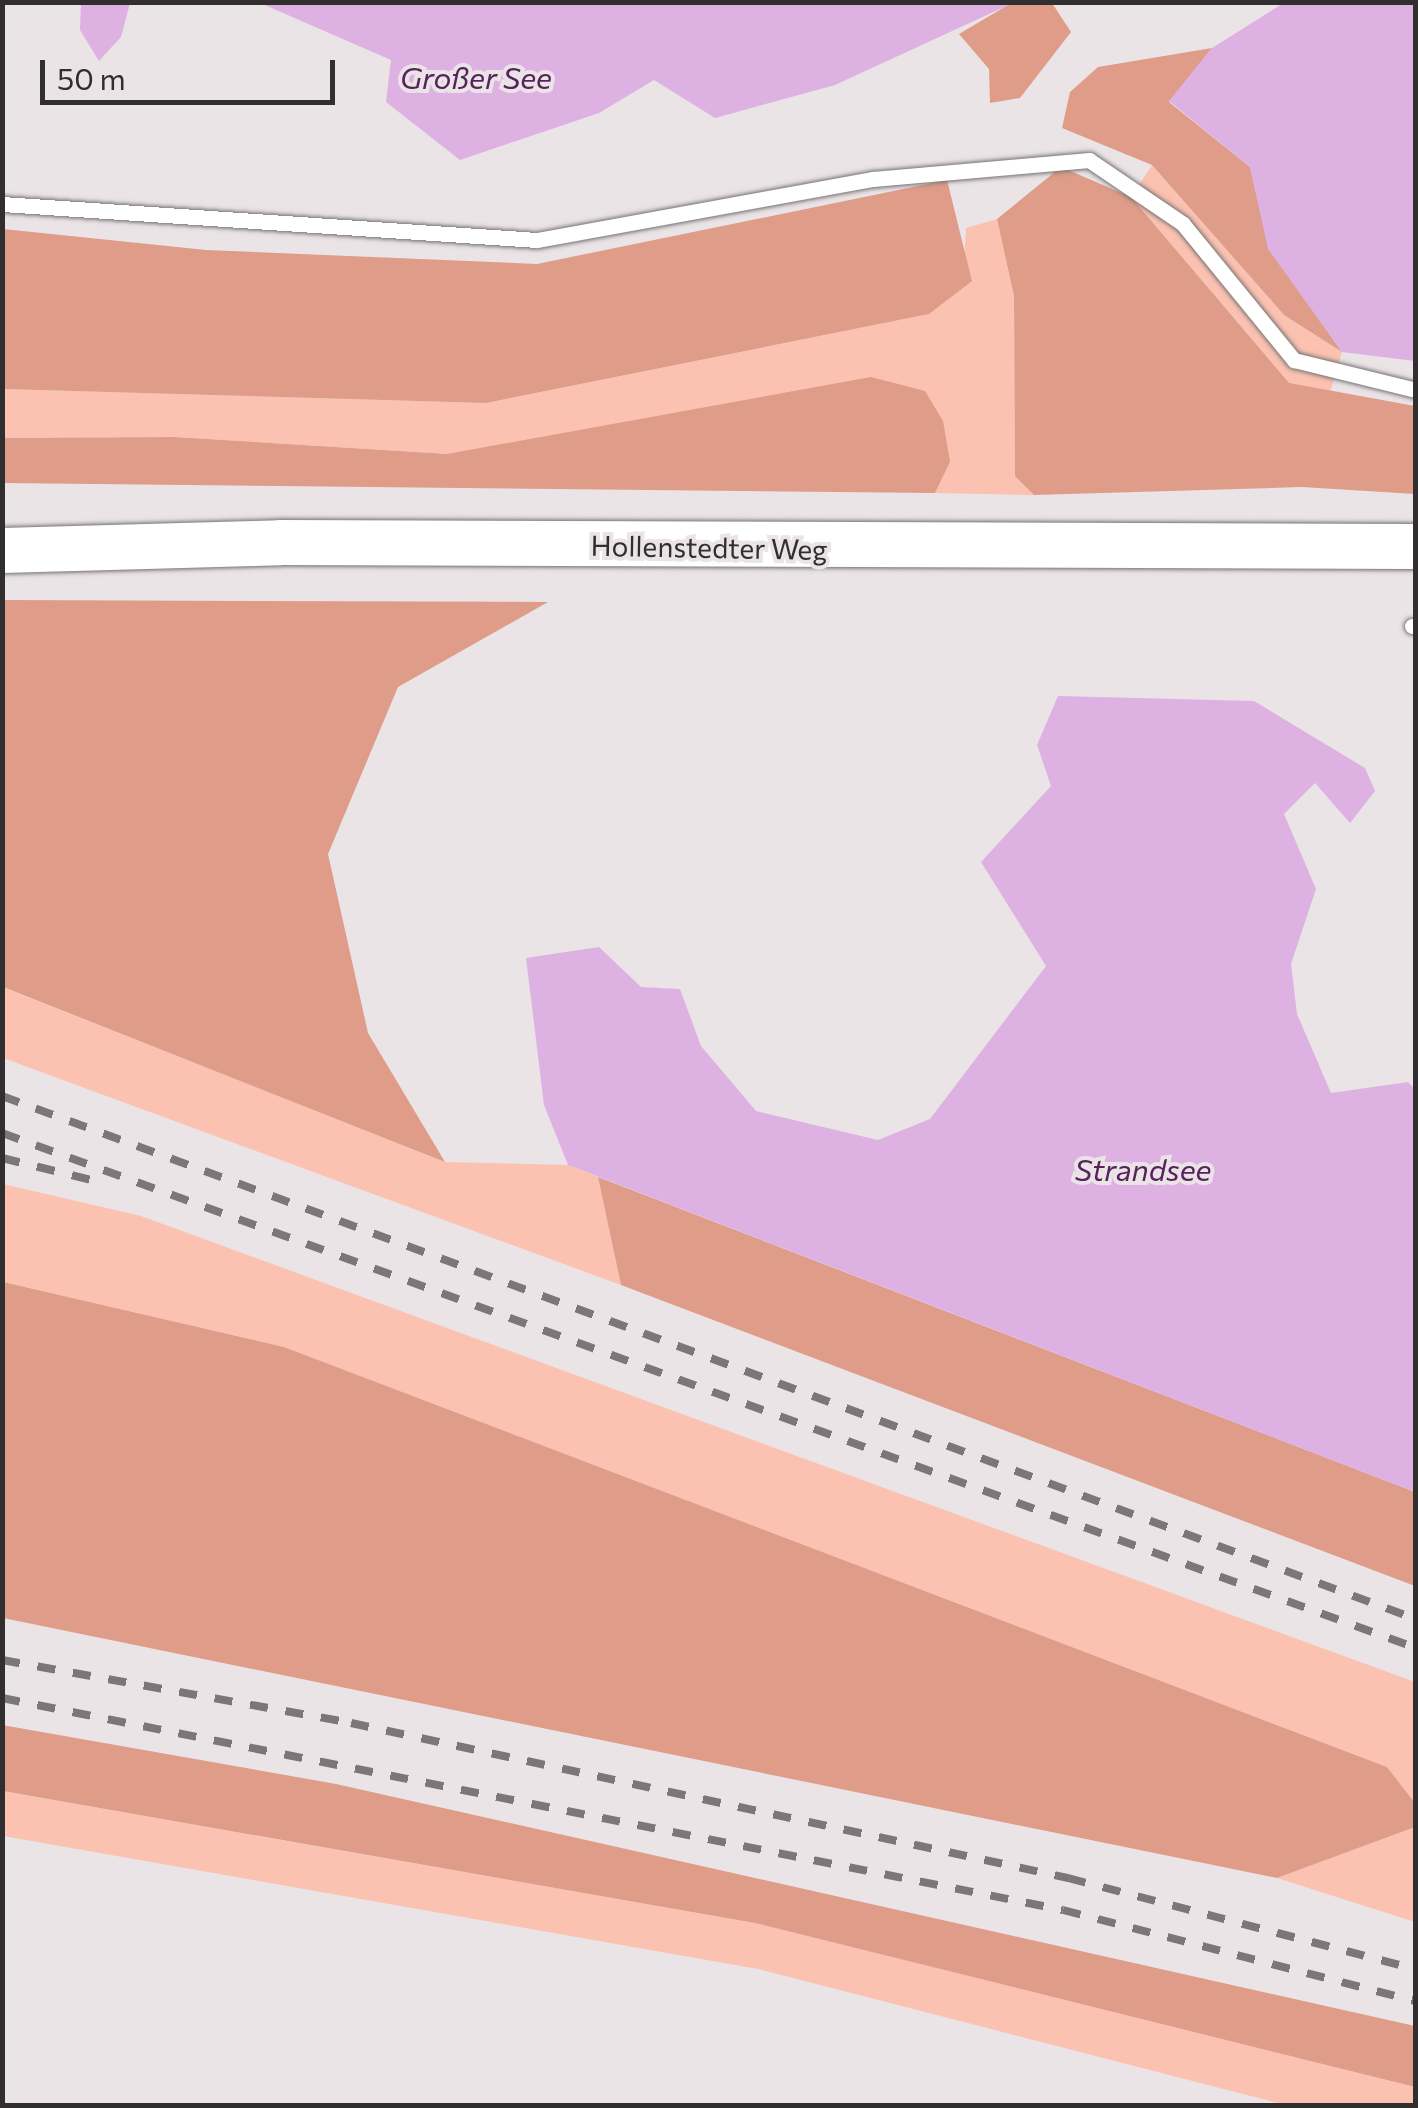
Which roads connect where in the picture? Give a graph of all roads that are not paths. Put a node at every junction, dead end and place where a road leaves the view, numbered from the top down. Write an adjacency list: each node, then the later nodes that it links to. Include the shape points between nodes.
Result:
1 (2, 204): 2 (lane, via 537,240 873,178 1089,160 1183,224 1294,360)
2 (1416, 390)
3 (1416, 546): 4 (main road, Hollenstedter Weg, via 280,542)
4 (2, 550)

